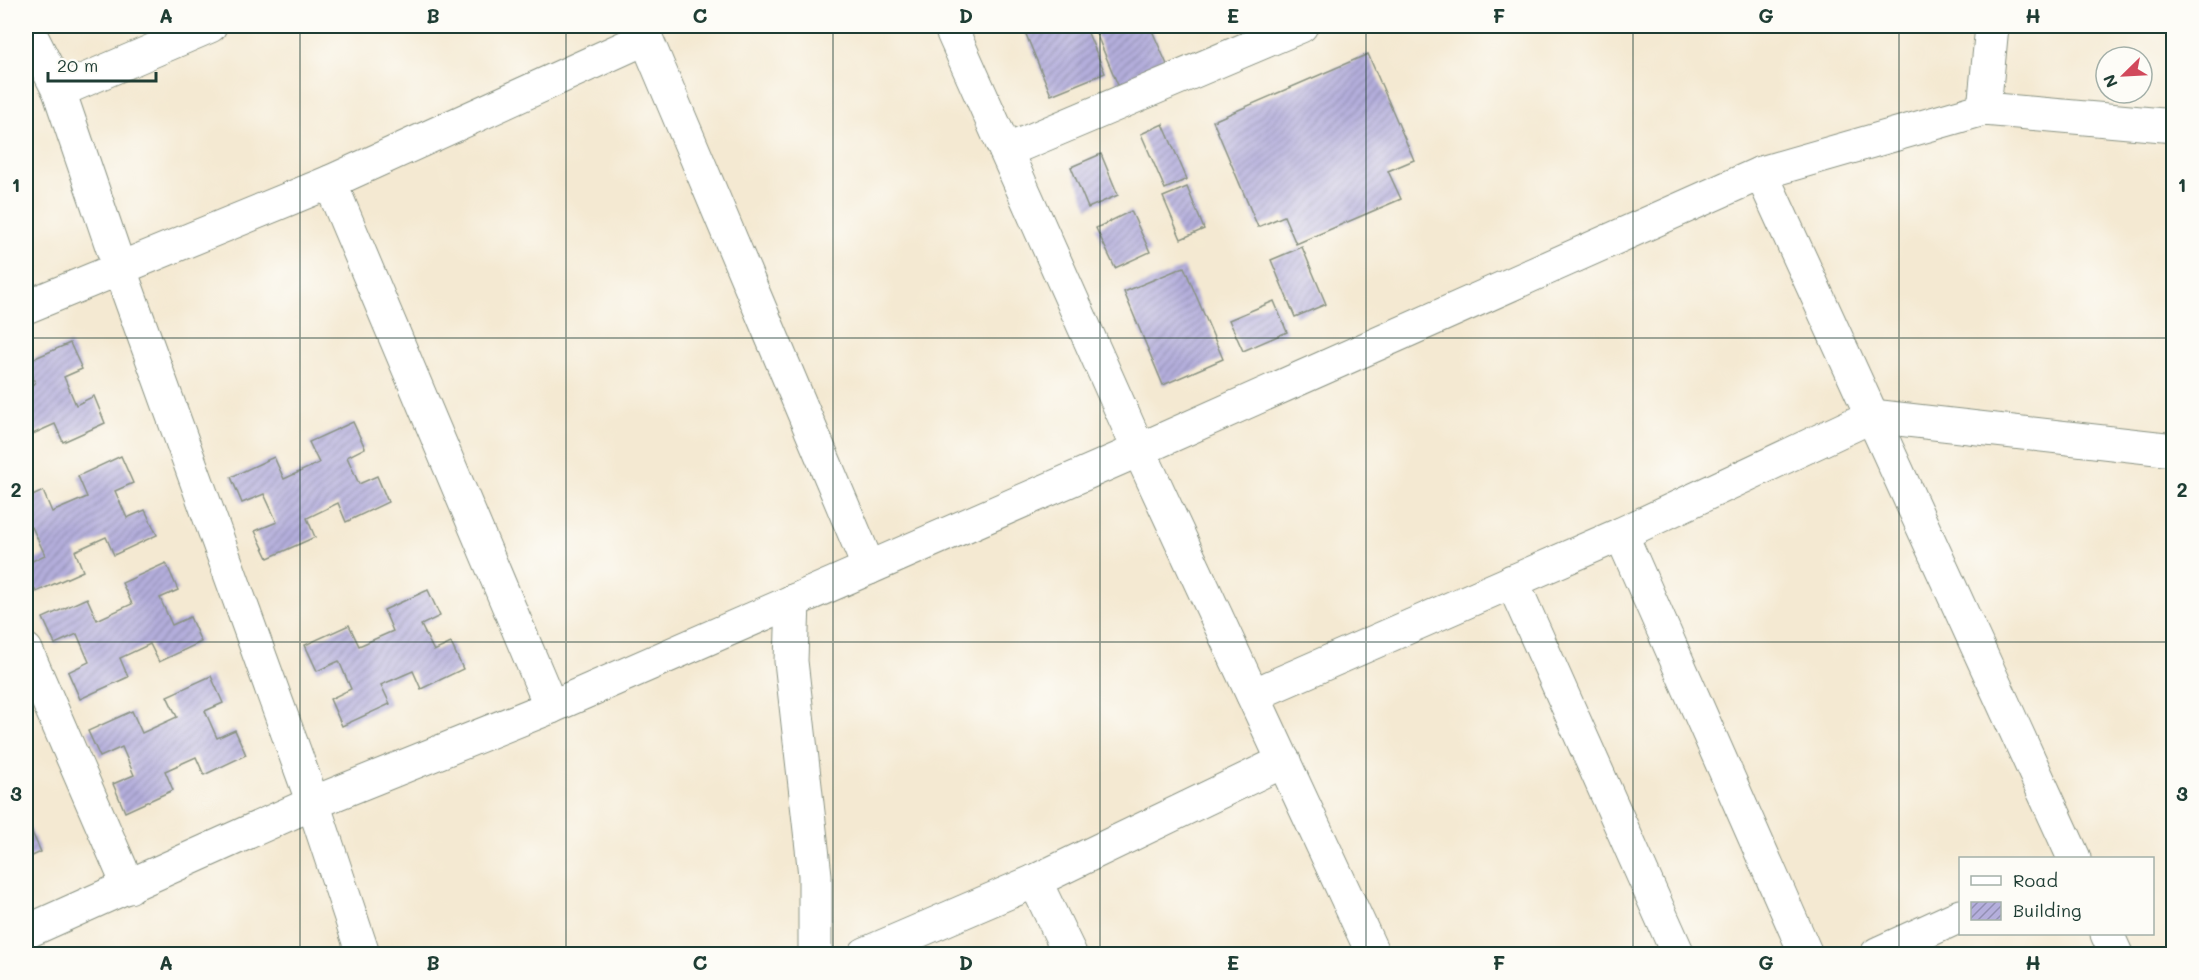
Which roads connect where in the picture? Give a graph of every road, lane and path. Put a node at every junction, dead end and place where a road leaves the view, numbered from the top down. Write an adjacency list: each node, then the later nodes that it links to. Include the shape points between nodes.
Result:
1 (26, 26): 7 (street)
2 (210, 26): 7 (street)
3 (950, 26): 10 (street)
4 (1301, 26): 10 (street)
5 (1992, 26): 8 (street)
6 (643, 32): 12 (street); 19 (street)
7 (59, 91): 13 (street)
8 (1984, 109): 9 (street); 11 (street)
9 (2174, 126)
10 (1006, 151): 16 (street)
11 (1761, 173): 15 (street); 16 (street)
12 (330, 182): 13 (street); 24 (street)
13 (119, 267): 14 (street); 26 (street)
14 (26, 307)
15 (1872, 416): 17 (street); 18 (street); 27 (street)
16 (1139, 450): 19 (street); 23 (street)
17 (2174, 450)
18 (1621, 534): 20 (street); 39 (street)
19 (869, 568): 21 (street)
20 (1512, 581): 23 (street); 38 (street)
21 (793, 601): 24 (street); 34 (street, via 791,661 815,875)
22 (26, 650): 29 (street)
23 (1252, 695): 25 (street)
24 (551, 707): 26 (street)
25 (1284, 761): 28 (street); 37 (street)
26 (313, 803): 29 (street); 33 (street)
27 (2074, 857)
28 (1035, 881): 35 (street); 36 (street)
29 (129, 886): 31 (street)
30 (1959, 916): 40 (street)
31 (26, 932)
32 (2108, 935): 41 (street)
33 (363, 954)
34 (815, 954)
35 (865, 954)
36 (1070, 954)
37 (1373, 954)
38 (1678, 954)
39 (1806, 954)
40 (1877, 954)
41 (2116, 954)

